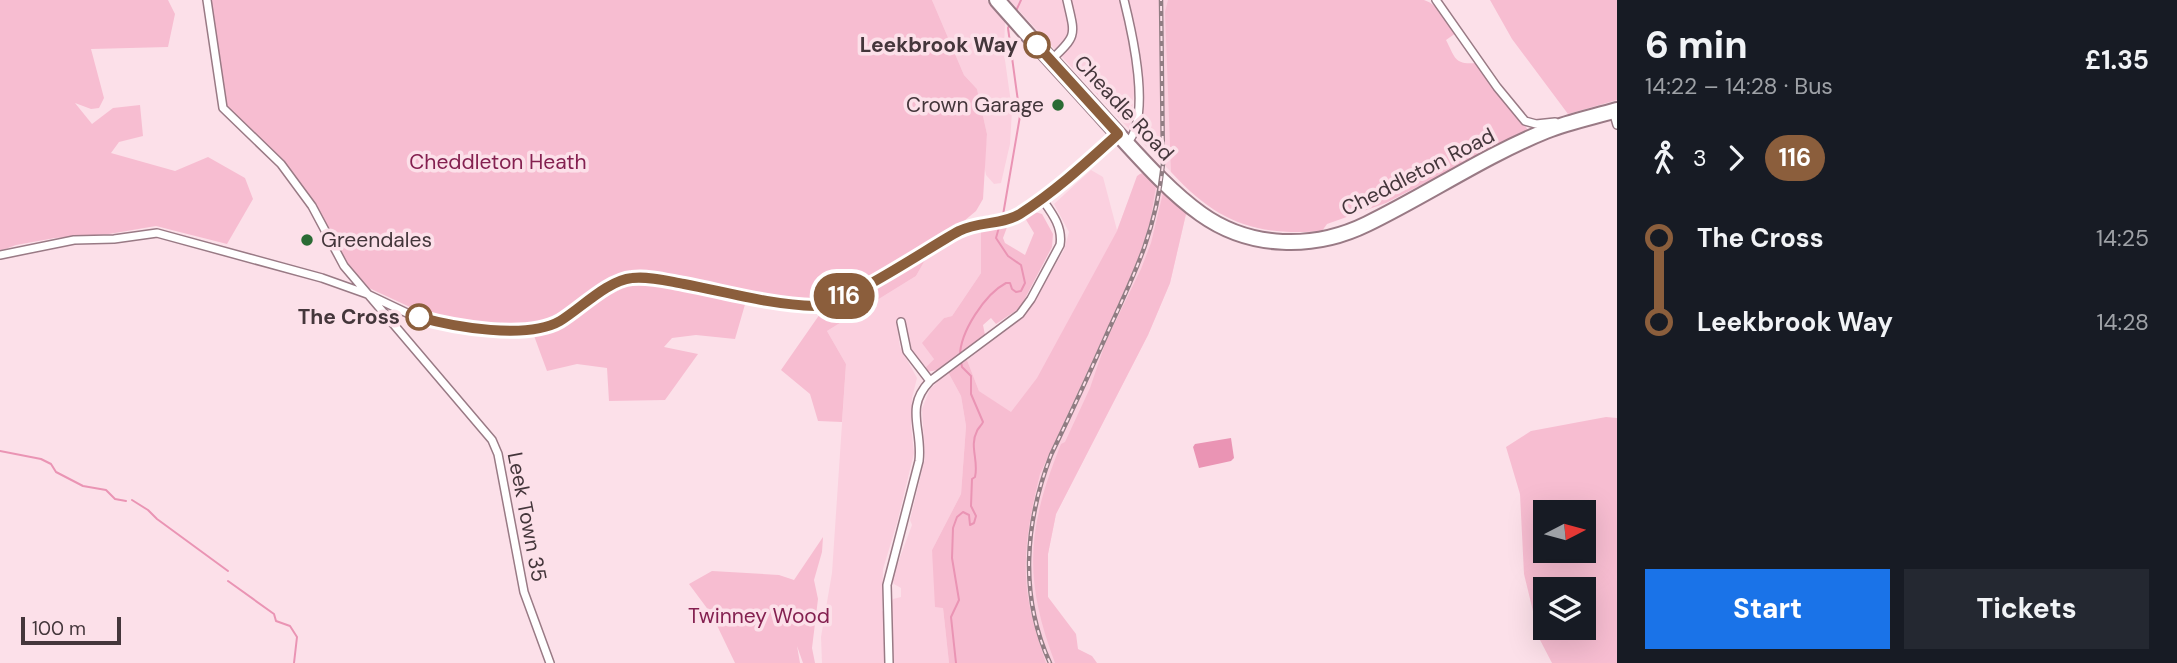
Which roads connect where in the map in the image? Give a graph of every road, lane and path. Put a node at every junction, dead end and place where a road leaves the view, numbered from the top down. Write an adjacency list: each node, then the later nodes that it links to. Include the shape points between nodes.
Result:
1 (207, 0): 13 (street, Leek Town 35, via 223,108 281,164 312,206 344,266)
2 (997, 0): 6 (highway, Cheadle Road)
3 (1067, 0): 6 (street, via 1073,37)
4 (1124, 0): 9 (street, via 1138,76 1136,130)
5 (1436, 0): 8 (street, via 1525,121)
6 (1051, 60): 9 (highway, Cheadle Road)
7 (1616, 116): 8 (highway, Cheddleton Road)
8 (1567, 123): 11 (highway, Cheddleton Road, via 1333,237 1272,242)
9 (1123, 138): 10 (street); 11 (highway, Cheadle Road, via 1189,205)
10 (1042, 198): 13 (street, via 1009,219 960,230 824,305 631,278 557,323 513,330 430,320); 15 (street, via 1060,231 1060,245 1026,308)
11 (1233, 231)
12 (0, 255): 13 (street, via 74,240 157,233)
13 (367, 293): 16 (street, Leek Town 35, via 495,445 524,592)
14 (901, 322): 15 (street, via 907,351)
15 (930, 381): 17 (street, via 916,403 919,461 887,585)
16 (550, 663)
17 (889, 663)

